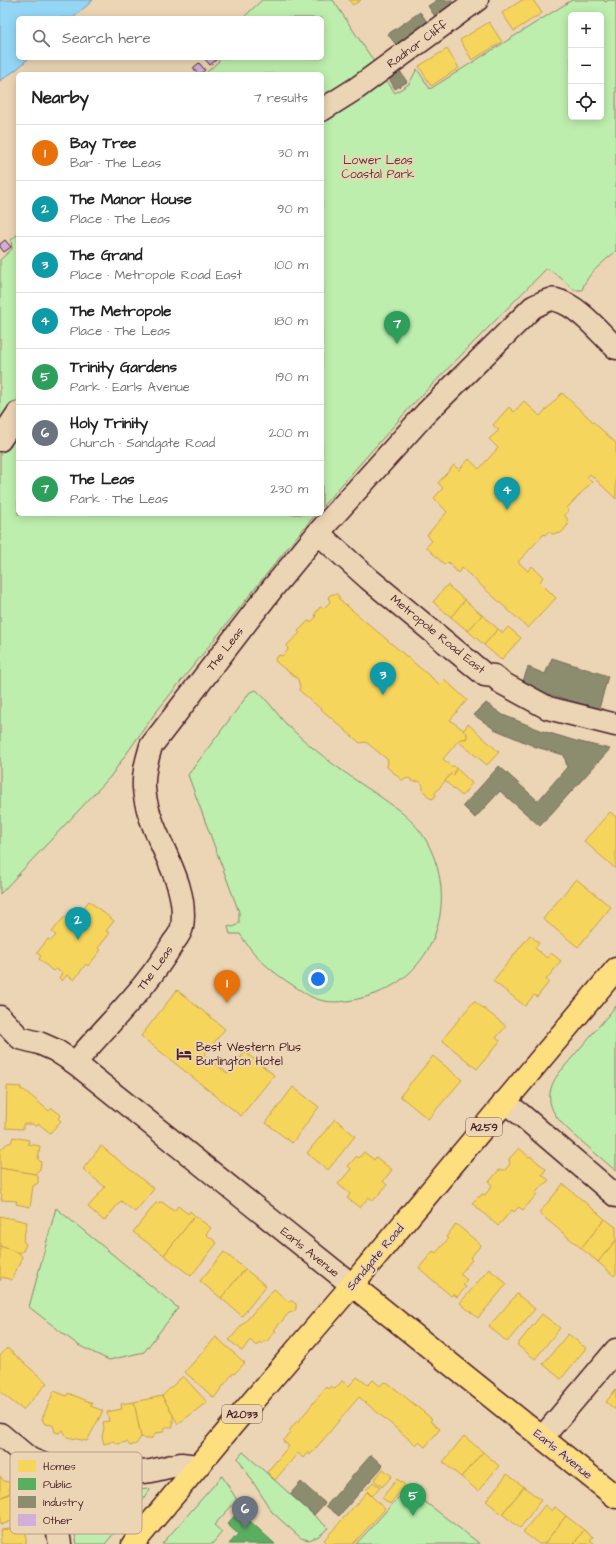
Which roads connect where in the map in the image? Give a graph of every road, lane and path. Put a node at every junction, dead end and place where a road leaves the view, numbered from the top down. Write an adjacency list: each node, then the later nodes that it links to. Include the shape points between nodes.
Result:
1 (477, 0): 2 (street, Radnor Cliff, via 362,95)
2 (324, 109)
3 (616, 348): 6 (street, The Leas, via 567,304 555,300 533,307 426,413)
4 (16, 416): 5 (street)
5 (0, 440)
6 (318, 534): 7 (street, Metropole Road East, via 485,675 494,676 548,708); 11 (street, The Leas, via 267,595 151,746 145,768 144,788 147,807 170,863 182,902 182,928 164,959 124,1010)
7 (616, 726)
8 (616, 969): 12 (main road, Sandgate Road / A259)
9 (0, 1017): 10 (street, Earls Avenue)
10 (10, 1038): 11 (street, Earls Avenue, via 39,1043)
11 (75, 1063): 14 (street, Earls Avenue)
12 (504, 1102): 13 (street); 14 (main road, Sandgate Road / A259)
13 (616, 1196)
14 (352, 1285): 17 (main road, Earls Avenue); 19 (main road, Sandgate Road / A2033)
15 (616, 1350): 17 (street)
16 (0, 1434): 18 (street)
17 (542, 1438): 21 (main road, Earls Avenue)
18 (22, 1452)
19 (198, 1466): 20 (street, via 181,1464); 22 (main road, Sandgate Road / A2033)
20 (142, 1472)
21 (616, 1497)
22 (142, 1533)
23 (59, 1534): 25 (street)
24 (141, 1534): 26 (main road, Sandgate Road / A2033)
25 (60, 1544)
26 (133, 1544)

